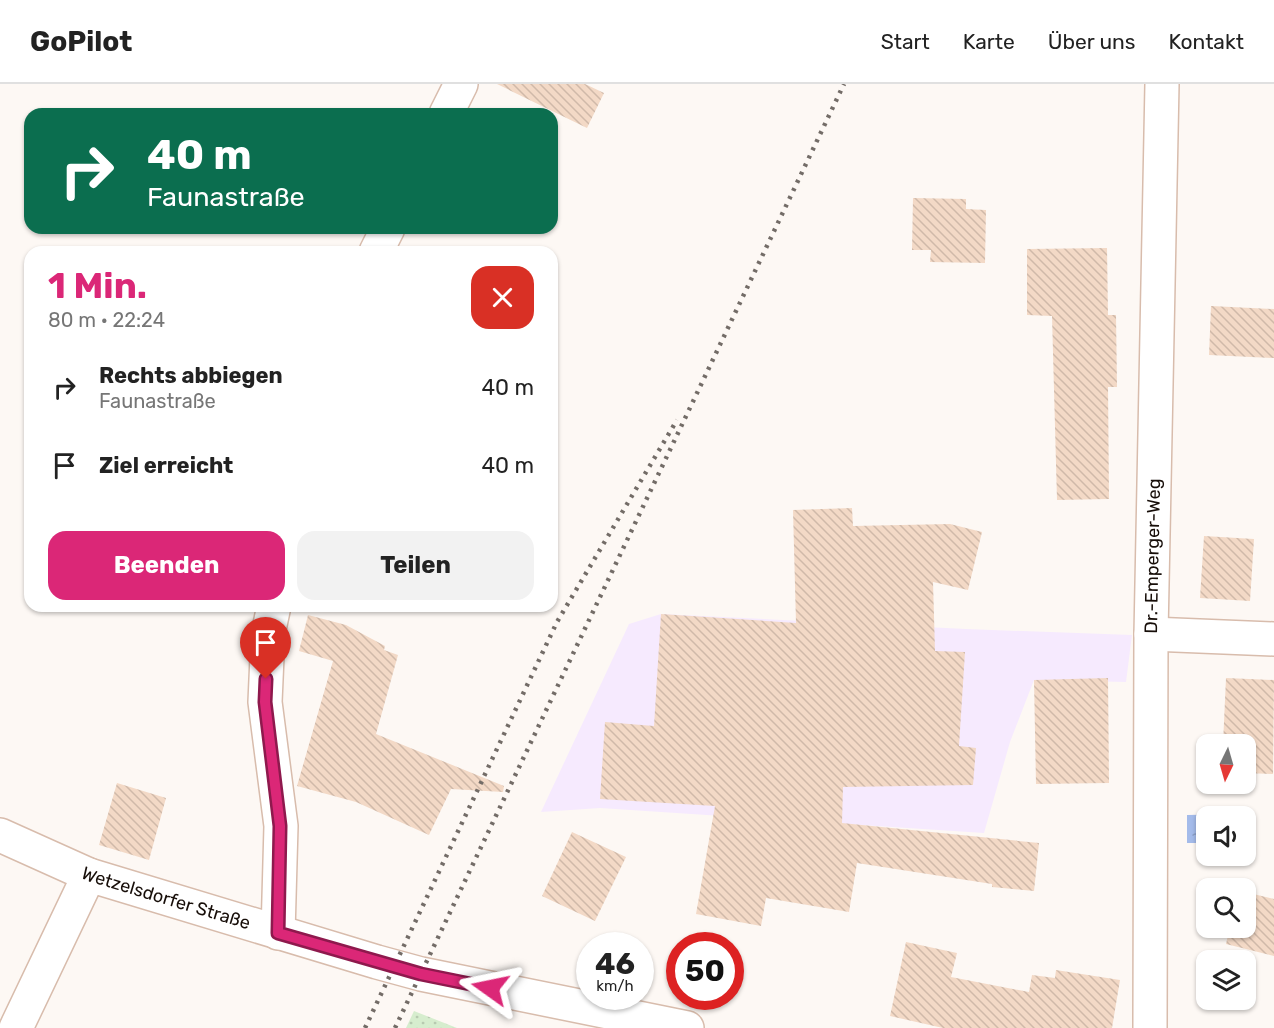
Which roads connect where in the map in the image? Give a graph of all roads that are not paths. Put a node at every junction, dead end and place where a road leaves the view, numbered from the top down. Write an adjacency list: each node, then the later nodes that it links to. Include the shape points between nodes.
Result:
1 (461, 84): 3 (street)
2 (1162, 84): 5 (street, Dr.-Emperger-Weg)
3 (449, 108)
4 (273, 612): 9 (street, via 265,702 280,826)
5 (1151, 634): 6 (street); 13 (street, Dr.-Emperger-Weg)
6 (1274, 639)
7 (0, 835): 8 (street, Wetzelsdorfer Straße)
8 (89, 875): 9 (street, Wetzelsdorfer Straße); 11 (street)
9 (278, 933): 10 (street, Wetzelsdorfer Straße, via 421,974)
10 (627, 1022): 12 (street, Wetzelsdorfer Straße)
11 (16, 1028)
12 (687, 1028)
13 (1150, 1028)

